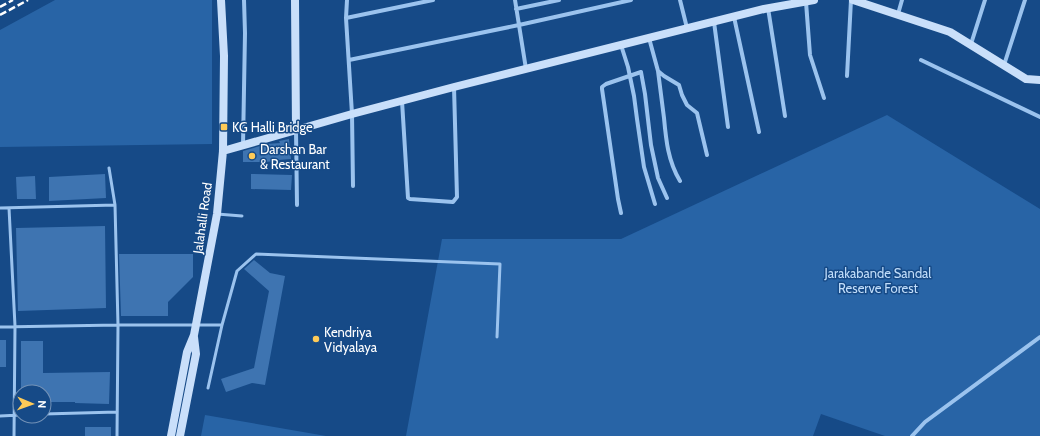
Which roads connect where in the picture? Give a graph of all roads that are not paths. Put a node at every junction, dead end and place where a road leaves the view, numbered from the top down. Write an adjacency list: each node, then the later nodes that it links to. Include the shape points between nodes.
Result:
1 (221, 0): 45 (main road, Jalahalli Road, via 224,56)
2 (244, 0): 44 (street)
3 (295, 0): 42 (main road)
4 (347, 0): 20 (street)
5 (433, 0): 20 (street)
6 (514, 0): 17 (street)
7 (559, 0): 17 (street)
8 (632, 0): 22 (street)
9 (680, 0): 23 (street)
10 (852, 0): 15 (main road); 33 (street)
11 (902, 0): 18 (street)
12 (985, 0): 25 (street)
13 (1025, 0): 29 (street)
14 (810, 1): 16 (main road); 36 (street, via 810,55)
15 (863, 1): 18 (main road)
16 (768, 8): 19 (main road); 39 (street)
17 (516, 9): 22 (street)
18 (898, 14): 25 (main road, via 950,32)
19 (734, 17): 21 (main road); 43 (street)
20 (346, 18): 27 (street)
21 (714, 22): 23 (main road); 41 (street)
22 (519, 25): 27 (street); 30 (street)
23 (687, 29): 24 (main road)
24 (649, 38): 26 (main road); 31 (street)
25 (971, 44): 29 (main road)
26 (621, 45): 30 (main road); 32 (street)
27 (349, 60): 38 (street)
28 (921, 60): 40 (street)
29 (1004, 65): 34 (main road, via 1026,79)
30 (526, 69): 35 (main road)
31 (658, 71): 46 (street, via 679,85 687,105 697,113); 48 (street, via 667,146)
32 (630, 76): 50 (street, via 641,72 651,145 658,178); 51 (street, via 644,167); 56 (street, via 602,87)
33 (847, 76)
34 (1040, 80)
35 (454, 87): 37 (main road); 37 (street, via 457,197 454,202 408,198)
36 (824, 98)
37 (402, 101): 38 (main road)
38 (352, 114): 42 (main road); 49 (street)
39 (785, 116)
40 (1040, 117)
41 (728, 128)
42 (296, 130): 44 (main road); 53 (street)
43 (759, 132)
44 (243, 145): 45 (main road)
45 (223, 151): 57 (main road, Jalahalli Road)
46 (707, 155)
47 (109, 168): 52 (lane)
48 (680, 181)
49 (353, 186)
50 (667, 198)
51 (654, 204)
52 (114, 205): 55 (lane); 59 (lane)
53 (297, 205)
54 (0, 208): 55 (lane)
55 (9, 208): 62 (lane)
56 (621, 213)
57 (217, 214): 58 (lane); 60 (main road, Jalahalli Road)
58 (242, 216)
59 (118, 325): 60 (lane); 62 (lane); 69 (lane)
60 (196, 325): 61 (lane); 64 (main road, Jalahalli Road)
61 (222, 325): 65 (lane, via 237,271 256,254 500,264); 68 (lane)
62 (15, 326): 63 (lane); 67 (lane)
63 (0, 327)
64 (194, 335): 76 (main road, Jalahalli Road, via 187,352); 77 (main road, via 196,354)
65 (497, 337)
66 (1040, 337): 78 (street, via 925,422)
67 (14, 384)
68 (208, 388)
69 (117, 412): 70 (lane); 75 (lane)
70 (52, 414)
71 (12, 415): 72 (lane)
72 (0, 416)
73 (13, 424): 74 (lane)
74 (14, 436)
75 (117, 436)
76 (171, 436)
77 (180, 436)
78 (912, 436)

